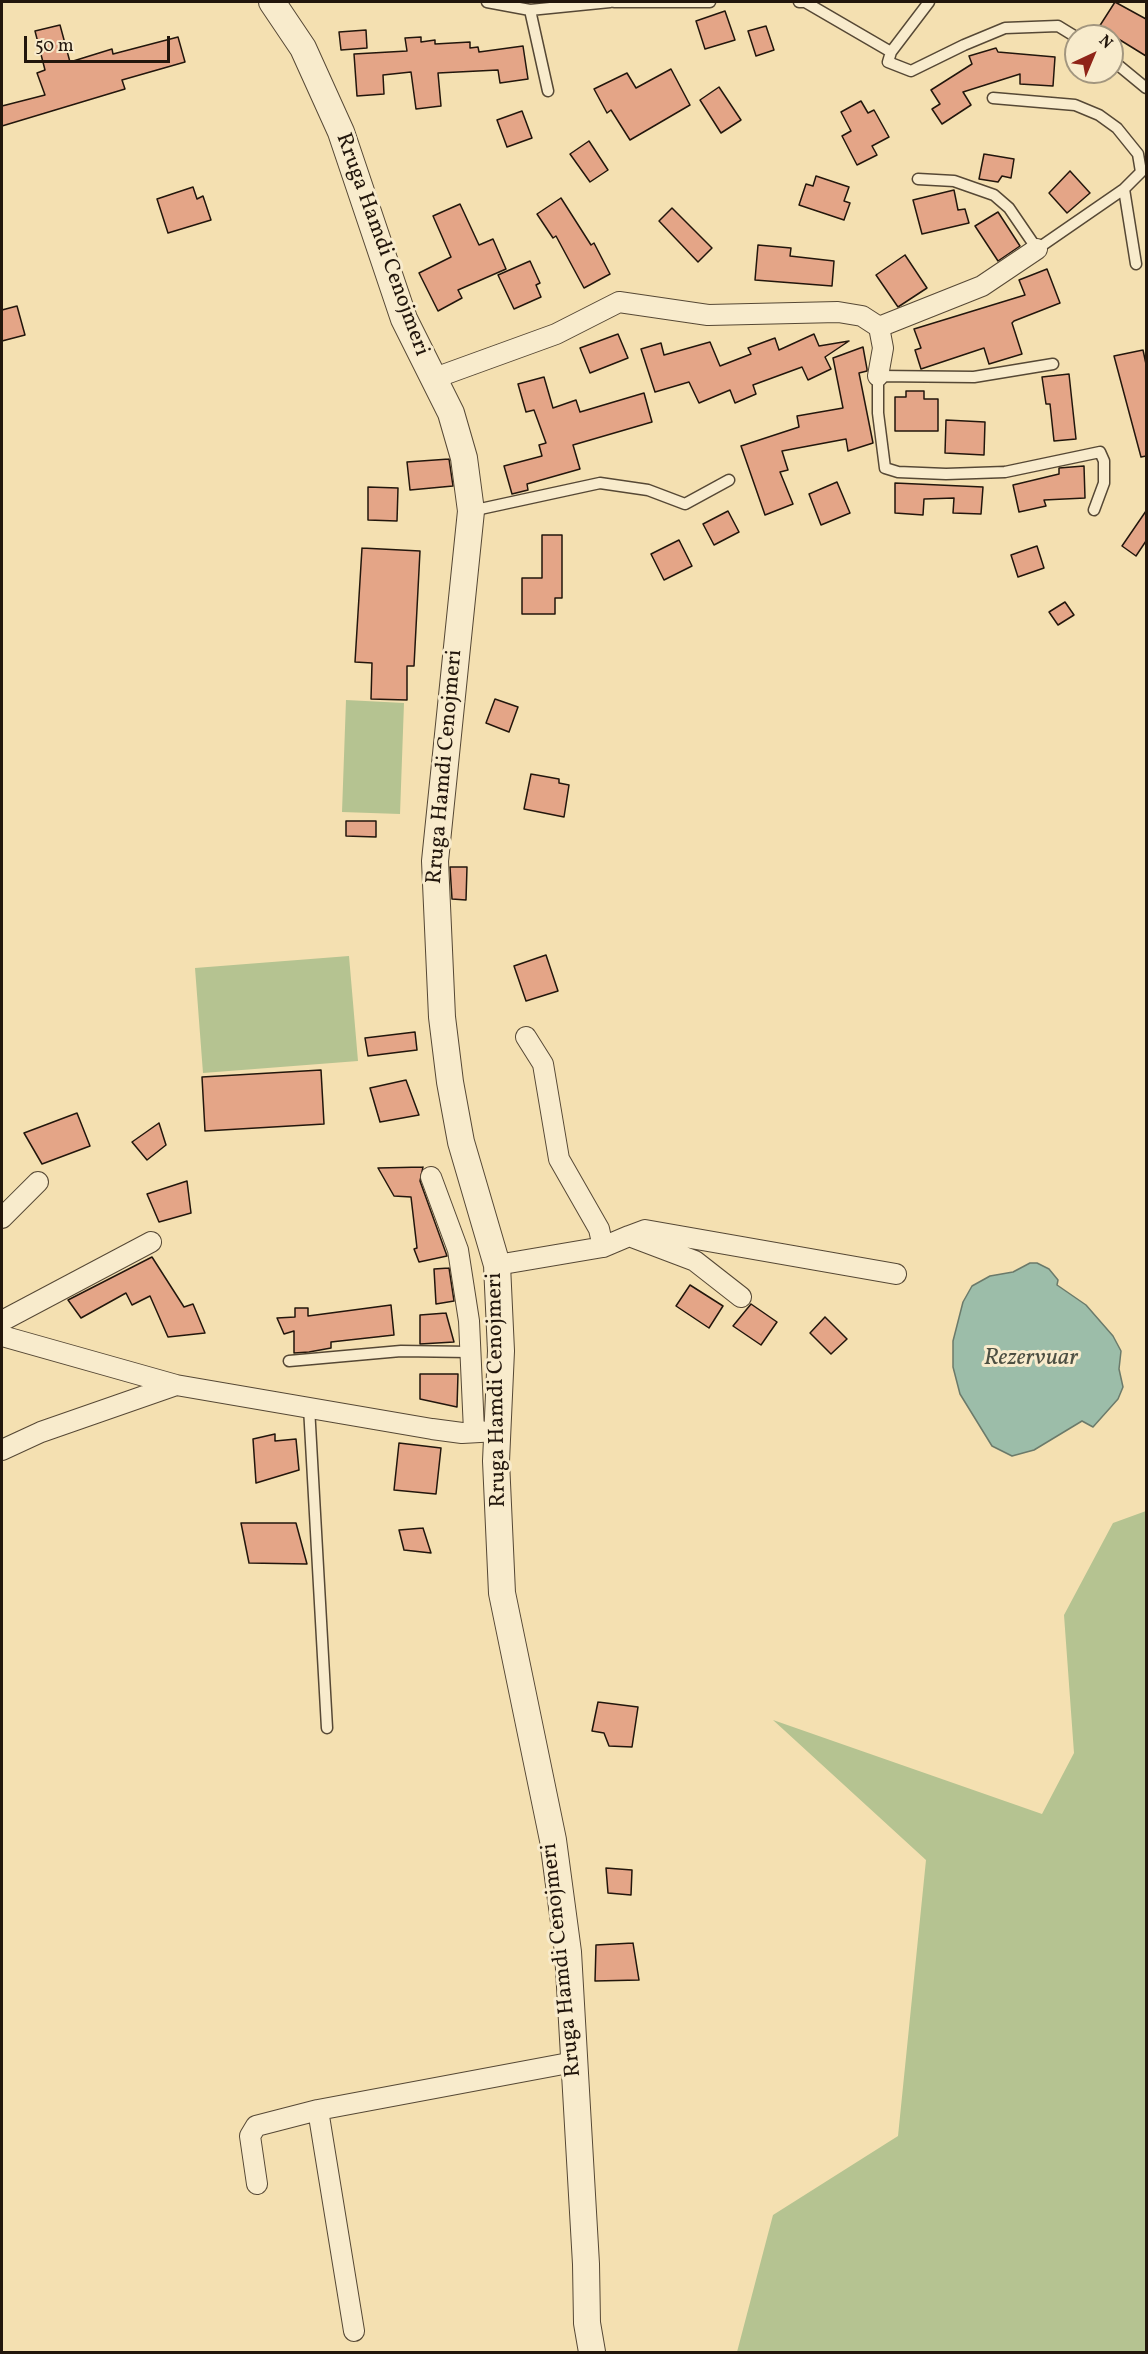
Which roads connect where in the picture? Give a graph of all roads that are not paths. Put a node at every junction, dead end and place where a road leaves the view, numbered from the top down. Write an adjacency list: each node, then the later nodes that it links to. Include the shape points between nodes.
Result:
1 (272, 2): 23 (street, Rruga Hamdi Cenojmeri, via 303,48 341,132 404,320)
2 (487, 2): 9 (lane)
3 (610, 2): 9 (lane)
4 (614, 2): 5 (lane)
5 (686, 2): 6 (lane)
6 (710, 2)
7 (799, 2): 11 (lane)
8 (928, 2): 11 (lane)
9 (530, 10): 14 (lane)
10 (1064, 30): 11 (lane, via 1058,26 1005,28 911,71 888,62)
11 (891, 52)
12 (1124, 70): 13 (lane)
13 (1146, 88)
14 (548, 91)
15 (993, 98): 17 (lane, via 1075,105 1100,116 1117,128 1138,153 1141,172)
16 (918, 179): 18 (lane, via 954,182 994,195 1009,208)
17 (1124, 189): 18 (lane); 19 (lane)
18 (1037, 249): 20 (street, via 982,286)
19 (1136, 264)
20 (879, 327): 22 (street, via 883,348); 23 (street, via 862,316 838,312 708,315 619,302 556,334)
21 (1053, 364): 22 (lane, via 974,377)
22 (878, 376): 25 (lane, via 885,468 927,474 1005,472 1100,452 1104,483)
23 (432, 379): 26 (street, Rruga Hamdi Cenojmeri, via 451,413 464,458)
24 (729, 480): 26 (lane, via 685,504 648,490 600,483)
25 (1094, 510)
26 (471, 511): 34 (street, Rruga Hamdi Cenojmeri, via 441,782 435,861 437,930 450,1082 461,1142)
27 (526, 1036): 33 (street, via 543,1064 560,1159 599,1229)
28 (431, 1177): 39 (street, via 459,1250)
29 (38, 1182): 30 (street)
30 (2, 1218)
31 (629, 1236): 33 (street); 35 (street, via 645,1230); 36 (street, via 695,1261)
32 (151, 1242): 37 (street)
33 (603, 1247): 34 (street)
34 (497, 1264): 43 (street, Rruga Hamdi Cenojmeri, via 501,1350)
35 (896, 1274)
36 (741, 1297)
37 (2, 1321)
38 (2, 1336): 41 (street)
39 (470, 1352): 40 (lane, via 401,1351); 43 (street)
40 (289, 1360)
41 (176, 1385): 42 (street); 44 (street, via 41,1432)
42 (309, 1407): 43 (street, via 432,1429); 45 (lane)
43 (486, 1431): 46 (street, Rruga Hamdi Cenojmeri, via 496,1461 502,1593 553,1840 567,1952)
44 (2, 1450)
45 (327, 1728)
46 (574, 2062): 47 (street); 50 (street, Rruga Hamdi Cenojmeri, via 587,2324)
47 (318, 2110): 48 (street, via 256,2126 250,2136); 49 (street)
48 (257, 2184)
49 (354, 2331)
50 (592, 2352)

